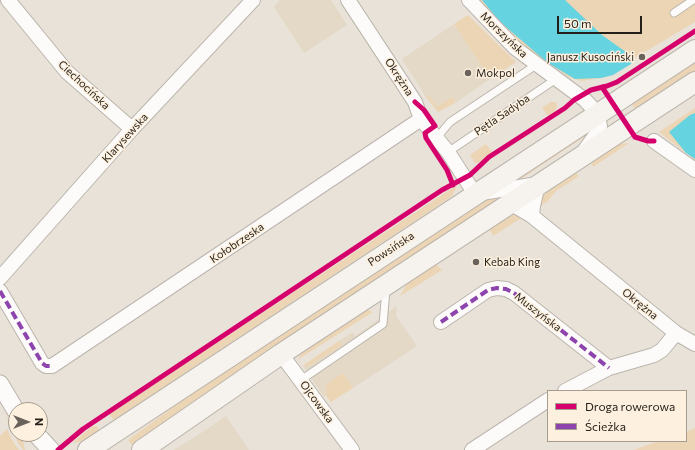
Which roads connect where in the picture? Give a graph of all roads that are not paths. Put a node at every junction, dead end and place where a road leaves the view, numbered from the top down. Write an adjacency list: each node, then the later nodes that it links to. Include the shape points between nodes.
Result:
1 (8, 0): 13 (street, Ciechocińska, via 67,72)
2 (252, 0): 13 (street, Klarysewska)
3 (348, 0): 12 (street, Okrężna, via 415,102)
4 (469, 0): 8 (street, Morszyńska, via 515,48)
5 (693, 0): 6 (lane)
6 (674, 13)
7 (695, 50): 11 (main road, Powsińska)
8 (536, 65): 9 (street, Morszyńska); 14 (lane, Pętla Sadyba, via 450,122)
9 (556, 79): 11 (street, Morszyńska); 16 (lane, Pętla Sadyba)
10 (695, 82): 17 (main road)
11 (598, 113): 17 (street, via 600,126); 20 (main road, Powsińska)
12 (421, 120): 14 (street, Okrężna); 25 (street, Kołobrzeska, via 52,366 42,363)
13 (132, 129): 23 (street, Klarysewska)
14 (436, 139): 16 (street, Okrężna)
15 (654, 141): 18 (street)
16 (448, 152): 20 (street, Okrężna)
17 (579, 157): 19 (main road)
18 (695, 170)
19 (538, 184): 20 (street); 21 (main road); 22 (street)
20 (475, 194): 38 (main road, Powsińska)
21 (510, 203): 22 (street, Okrężna); 24 (main road)
22 (532, 216): 27 (street, Okrężna)
23 (0, 278)
24 (386, 285): 29 (main road); 31 (lane, via 383,324)
25 (0, 291)
26 (441, 322): 30 (street, Muszyńska, via 488,290 506,289)
27 (676, 333): 28 (street, Okrężna); 30 (street, via 662,350 654,355)
28 (695, 344)
29 (281, 354): 31 (street, Ojcowska); 39 (main road)
30 (610, 368): 33 (street)
31 (301, 380): 40 (street, Ojcowska)
32 (0, 384): 35 (street)
33 (567, 390)
34 (547, 401): 41 (street)
35 (11, 402)
36 (44, 442): 37 (street)
37 (51, 450)
38 (88, 450)
39 (142, 450)
40 (352, 450)
41 (472, 450)

